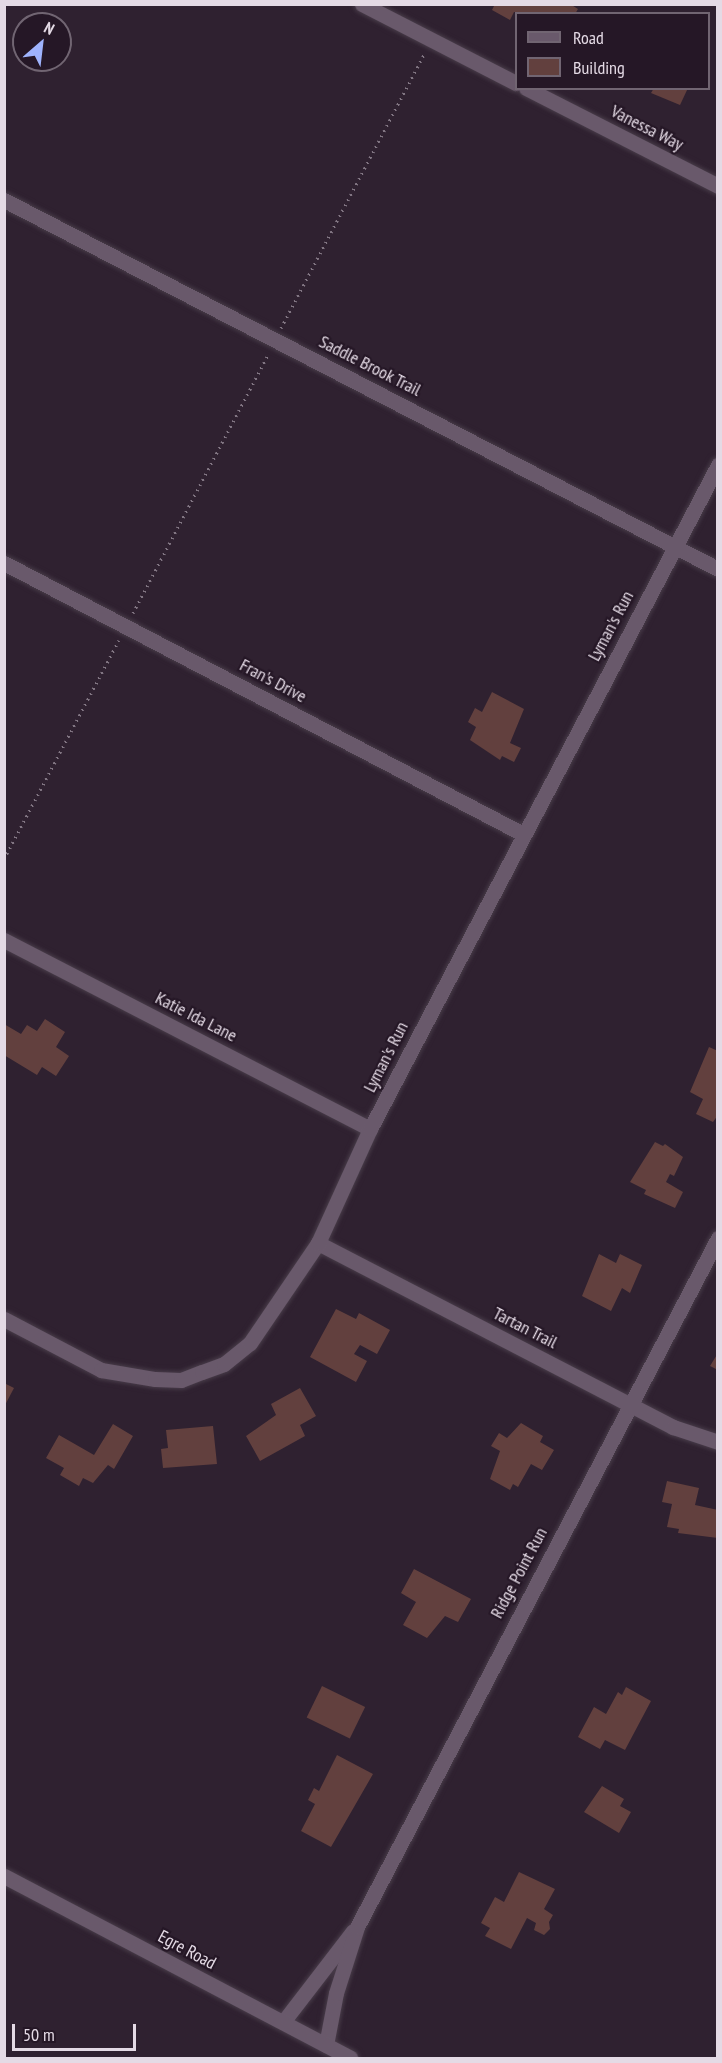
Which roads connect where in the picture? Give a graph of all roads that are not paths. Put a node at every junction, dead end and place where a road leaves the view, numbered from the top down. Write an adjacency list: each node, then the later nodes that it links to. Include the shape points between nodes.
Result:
1 (362, 4): 2 (street)
2 (515, 82)
3 (530, 90): 4 (street, Vanessa Way)
4 (717, 186)
5 (4, 200): 7 (street, Saddle Brook Trail)
6 (717, 465): 7 (street)
7 (676, 547): 9 (street, Saddle Brook Trail); 10 (street, Lyman's Run)
8 (4, 563): 10 (street, Fran's Drive)
9 (717, 569)
10 (523, 834): 12 (street, Lyman's Run)
11 (4, 940): 12 (street, Katie Ida Lane)
12 (370, 1129): 14 (street, Lyman's Run)
13 (717, 1238): 16 (street, Ridge Point Run)
14 (318, 1243): 15 (street, Lyman's Run, via 250,1342 224,1364 181,1380 101,1370); 16 (street, Tartan Trail)
15 (4, 1319)
16 (629, 1404): 17 (street, Tartan Trail, via 673,1427); 19 (street, Ridge Point Run)
17 (717, 1442)
18 (4, 1876): 20 (street, Egre Road)
19 (357, 1927): 20 (street, Ridge Point Run); 21 (street, Ridge Point Run, via 336,1993)
20 (283, 2022): 21 (street, Egre Road)
21 (326, 2045): 22 (street, Egre Road)
22 (350, 2058)

